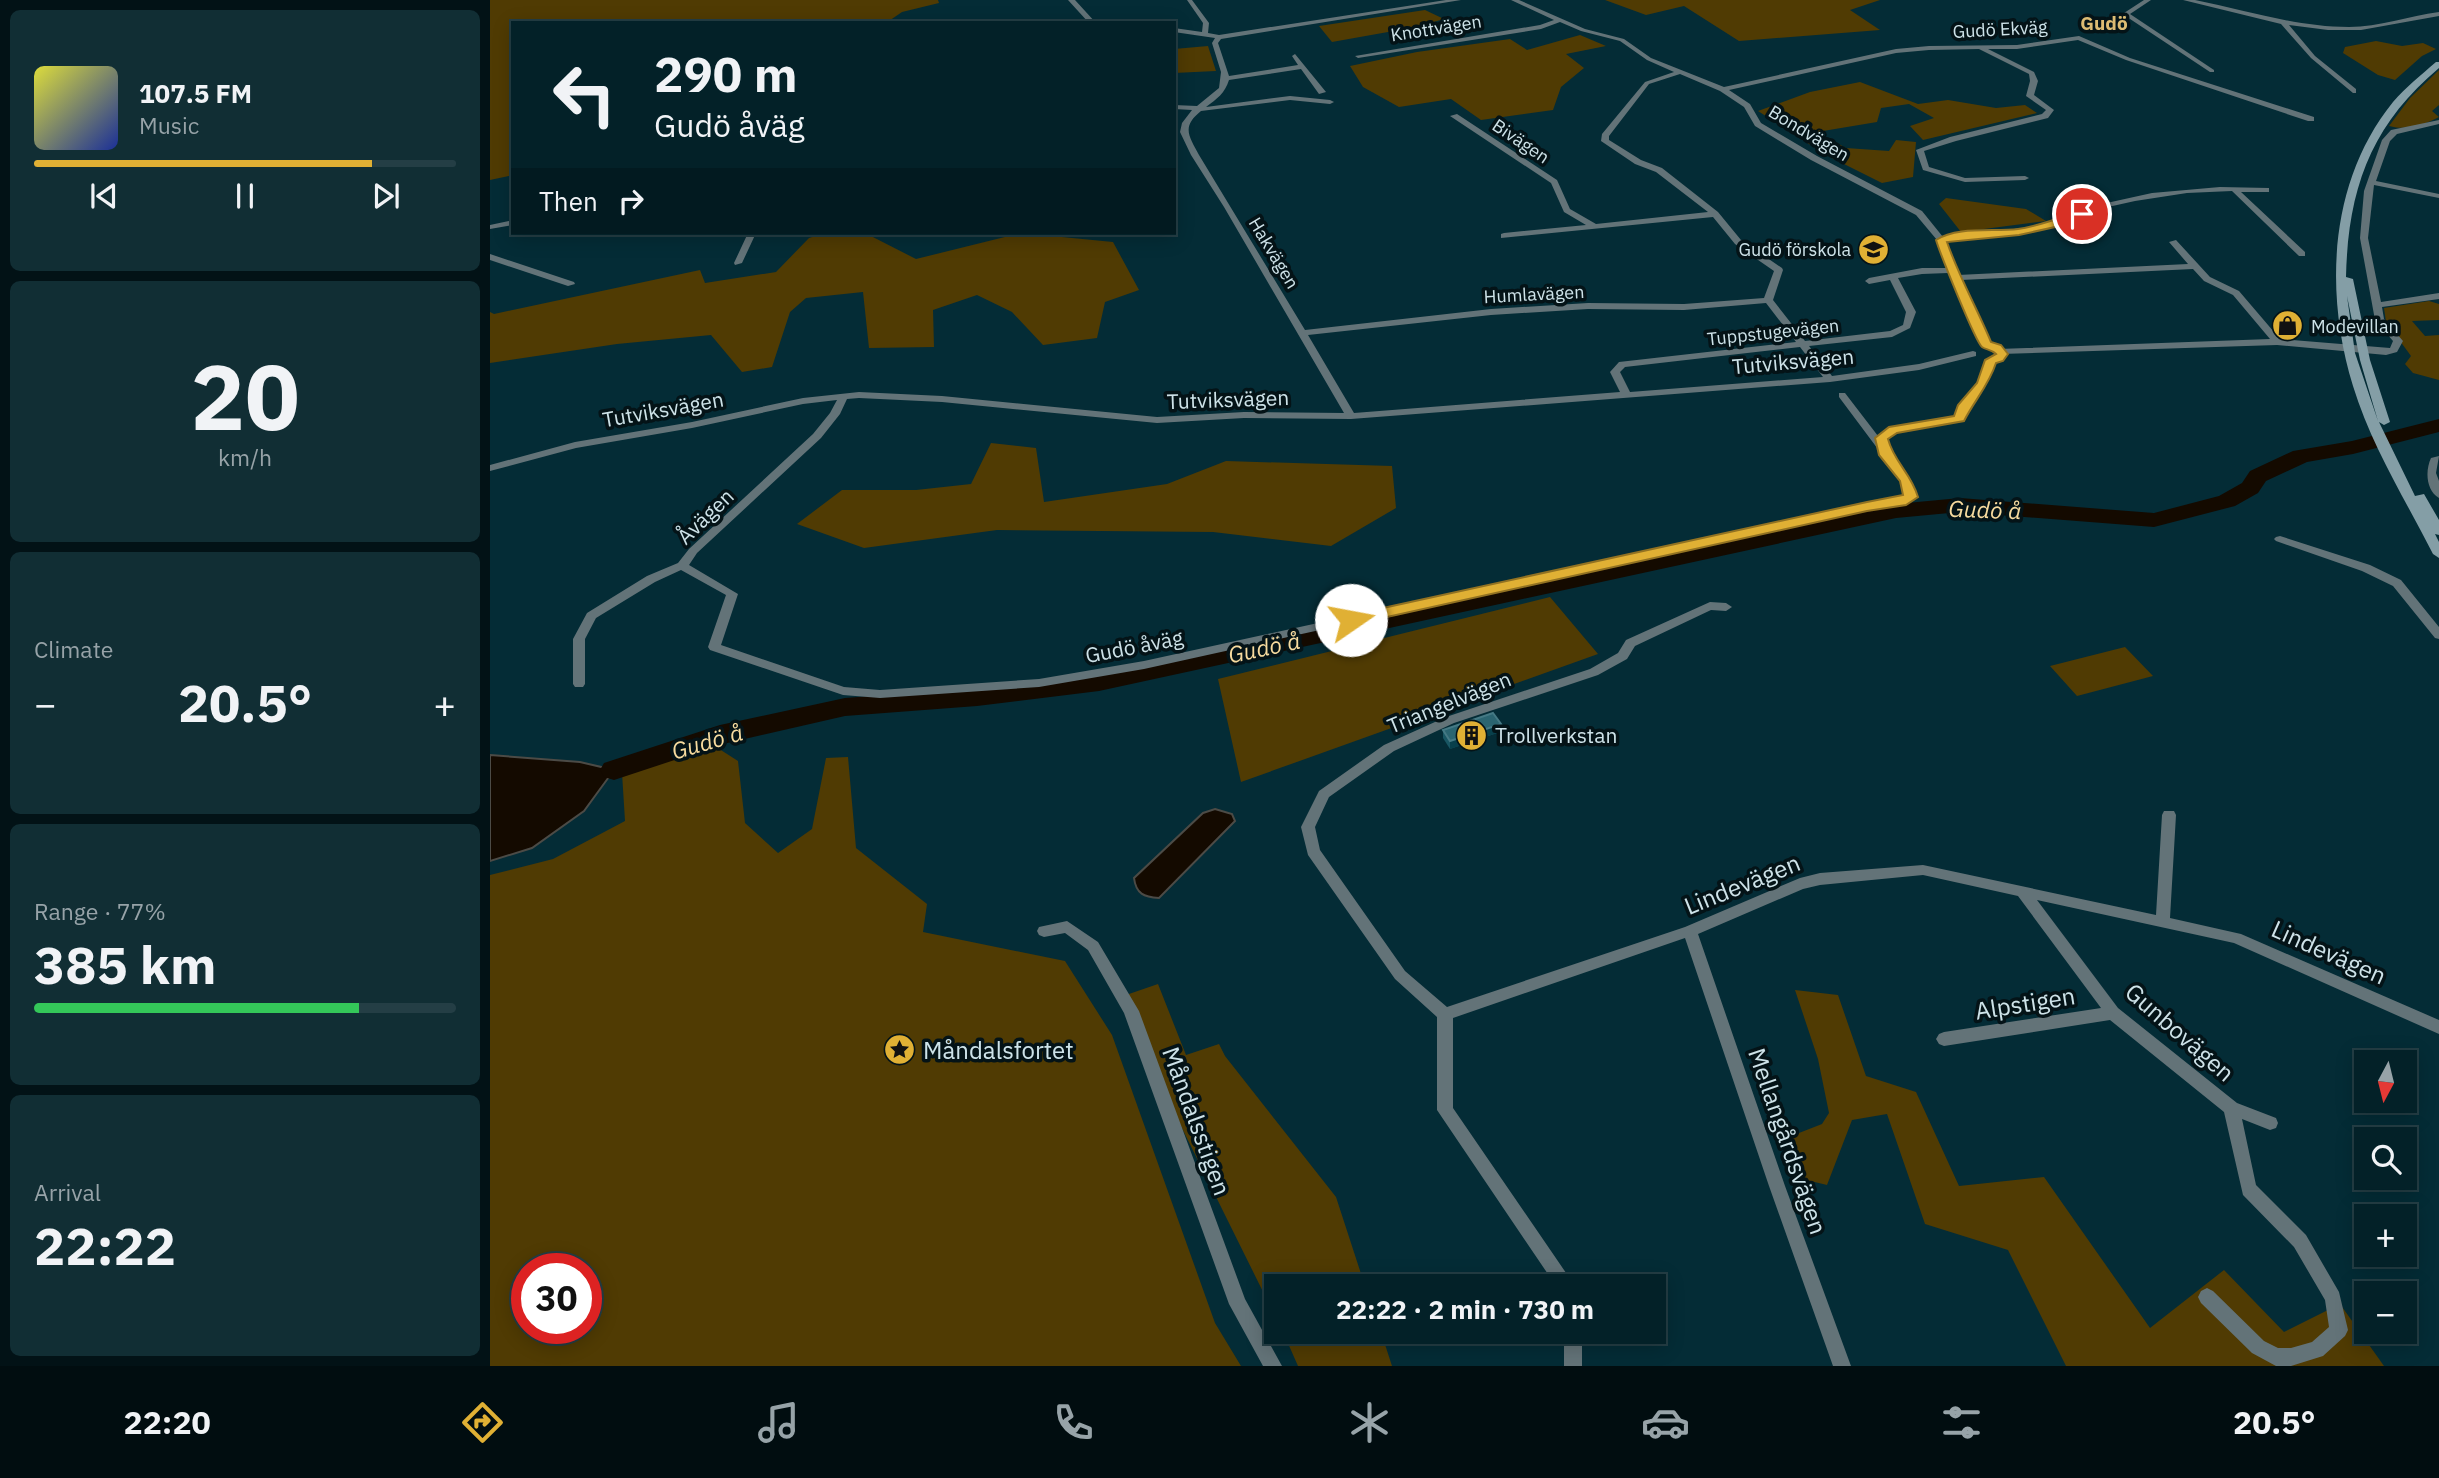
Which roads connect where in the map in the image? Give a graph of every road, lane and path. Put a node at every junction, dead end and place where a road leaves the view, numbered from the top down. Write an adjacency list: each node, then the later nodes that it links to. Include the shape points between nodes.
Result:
1 (1071, 0): 11 (street)
2 (1458, 0): 15 (street)
3 (1514, 0): 8 (street, Bondvägen)
4 (1542, 0): 8 (street)
5 (2147, 0): 21 (street, via 2126,14)
6 (2186, 0): 12 (street)
7 (1189, 1): 14 (street, via 1206,23)
8 (1533, 8): 10 (street, Bondvägen)
9 (2439, 14): 12 (street, via 2350,29)
10 (1560, 20): 17 (street, Knottvägen, via 1541,27); 22 (street, Bondvägen, via 1622,40)
11 (1091, 21)
12 (2283, 22): 25 (street, via 2313,57)
13 (1176, 30): 14 (street)
14 (1205, 33): 15 (street)
15 (1219, 37): 23 (street, via 1215,43)
16 (1979, 48): 24 (street, Gudö Ekväg, via 1896,51); 31 (street, Gudö Ekväg, via 2079,38 2128,59); 33 (street, via 2032,73 2030,96 2050,110 2045,116 1920,150 1926,168 1965,180)
17 (1358, 56)
18 (1295, 57): 20 (street)
19 (2439, 64): 42 (main road, via 2388,114 2368,146)
20 (1301, 66): 23 (street); 26 (street)
21 (2212, 71)
22 (1677, 73): 24 (street, Bondvägen); 38 (street, via 1647,83 1605,141 1659,170)
23 (1226, 78): 29 (street, Hakvägen, via 1223,88)
24 (1723, 89): 45 (street, Bondvägen, via 1747,106 1758,124 1919,213)
25 (2353, 91)
26 (1322, 92)
27 (1330, 102): 29 (street, via 1290,98)
28 (1176, 107): 29 (street)
29 (1198, 109): 58 (street, Hakvägen, via 1184,125 1191,149)
30 (1454, 116): 40 (street, Bivägen, via 1554,183 1567,210)
31 (2311, 119)
32 (2439, 122): 34 (street, via 2394,132 2386,140)
33 (2025, 178)
34 (2371, 182): 37 (street); 57 (street, via 2364,238)
35 (2234, 189): 36 (street); 45 (street, via 2105,204 2060,223); 47 (street)
36 (2266, 190)
37 (2439, 196)
38 (1714, 214): 40 (street); 56 (street, via 1738,242 1779,270)
39 (511, 222): 41 (street)
40 (1594, 226): 44 (street)
41 (490, 227)
42 (2343, 229): 62 (main road, via 2339,278); 63 (main road)
43 (750, 235): 49 (street)
44 (1504, 236)
45 (1941, 240): 51 (street, Bondvägen)
46 (2173, 242): 50 (street)
47 (2302, 254)
48 (490, 257): 54 (street)
49 (738, 263)
50 (2195, 266): 51 (street); 59 (street, via 2207,279 2236,293)
51 (1953, 274): 52 (street, via 1922,271); 60 (street, Bondvägen)
52 (1892, 276): 53 (street); 61 (street, Tuppstugevägen, via 1911,312 1907,326 1892,334)
53 (1869, 281)
54 (571, 285)
55 (2439, 296): 57 (street)
56 (1768, 300): 58 (street, Humlavägen, via 1491,312); 61 (street)
57 (2378, 305): 63 (street, via 2380,320 2398,341 2394,350)
58 (1303, 333): 71 (street, Hakvägen)
59 (2277, 342): 62 (street); 64 (street)
60 (1986, 344): 64 (street); 65 (street, via 1973,348)
61 (1804, 345): 67 (street); 68 (street, Tuppstugevägen, via 1622,364 1615,372)
62 (2350, 348): 63 (street); 72 (main road, via 2359,386)
63 (2363, 350): 72 (main road)
64 (2001, 351): 66 (street, via 2001,356)
65 (1973, 354): 66 (street); 67 (street, Tutviksvägen, via 1919,367)
66 (1991, 360): 74 (street, via 1983,383 1959,419 1893,430 1881,438)
67 (1830, 379): 68 (street, Tutviksvägen)
68 (1626, 394): 71 (street, Tutviksvägen)
69 (1842, 395): 74 (street)
70 (843, 397): 71 (street, Tutviksvägen, via 942,399 1157,421 1244,415); 76 (street, Tutviksvägen, via 575,445); 81 (street, Åvägen, via 817,436)
71 (1351, 416)
72 (2383, 431): 73 (main road)
73 (2392, 452): 78 (main road); 80 (main road)
74 (1885, 455): 81 (street, Gudö åväg, via 1906,480 1911,497 1901,502 1156,663 1039,683 880,694 844,691 714,647 732,594)
75 (2439, 458): 77 (street, via 2431,473)
76 (490, 468)
77 (2439, 495)
78 (2439, 531)
79 (2280, 539): 83 (street, via 2397,583)
80 (2439, 554)
81 (682, 566): 84 (street, Åvägen, via 651,579 591,616 579,639)
82 (1726, 607): 91 (street, Triangelvägen, via 1710,606 1630,643 1623,656 1594,671 1450,720 1389,748 1324,794 1308,827 1313,851 1400,975)
83 (2439, 635)
84 (579, 684)
85 (2169, 815): 87 (street)
86 (2022, 891): 87 (street, Lindevägen); 89 (street, Lindevägen, via 1923,870 1815,880); 90 (street, Gunbovägen)
87 (2162, 922): 92 (street, Lindevägen, via 2235,938)
88 (1044, 930): 99 (street, Måndalsstigen, via 1067,928 1093,946 1130,1011 1238,1304)
89 (1690, 932): 91 (street, Lindevägen); 101 (street, Mellangårdsvägen)
90 (2113, 1013): 93 (street, Alpstigen); 94 (street, Gunbovägen)
91 (1445, 1014): 96 (street, via 1444,1110)
92 (2439, 1027)
93 (1944, 1039)
94 (2231, 1108): 95 (street, Gunbovägen); 97 (street, Gunbovägen, via 2249,1189 2300,1241 2333,1298 2339,1330 2317,1350 2276,1357 2258,1347)
95 (2270, 1123)
96 (1558, 1274)
97 (2207, 1297)
98 (1573, 1344): 100 (street)
99 (1273, 1366)
100 (1573, 1366)
101 (1842, 1366)

